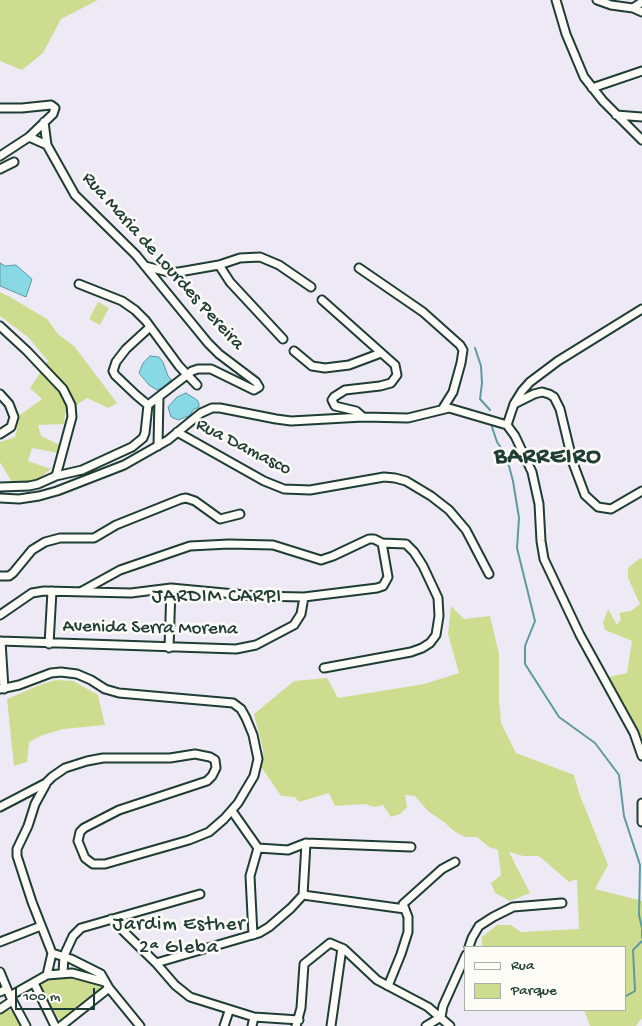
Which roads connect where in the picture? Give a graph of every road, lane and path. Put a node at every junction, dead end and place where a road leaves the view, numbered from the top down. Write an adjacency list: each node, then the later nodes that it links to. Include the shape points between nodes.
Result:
1 (556, 0): 7 (street, via 578,64)
2 (597, 0): 4 (street)
3 (642, 2): 4 (street)
4 (633, 8): 5 (street)
5 (642, 12)
6 (642, 71): 7 (street)
7 (592, 88): 9 (street)
8 (0, 108): 11 (street, via 54,106 53,114)
9 (616, 115): 10 (street); 13 (street)
10 (642, 118)
11 (44, 122): 12 (street); 14 (street, Rua Maria de Lourdes Pereira)
12 (28, 137): 14 (street); 15 (street)
13 (642, 140)
14 (47, 145): 19 (street, Rua Maria de Lourdes Pereira, via 75,195)
15 (0, 155)
16 (14, 162): 17 (street)
17 (0, 169)
18 (219, 265): 21 (street, via 188,272); 24 (street, via 240,258 260,257 288,270); 29 (street, via 230,282)
19 (145, 266): 21 (street); 23 (street, Rua Maria de Lourdes Pereira)
20 (359, 268): 38 (street, via 423,312 463,350 452,392)
21 (168, 272): 23 (street)
22 (79, 284): 28 (street, via 128,304)
23 (160, 286): 32 (street, Rua Maria de Lourdes Pereira, via 208,343 259,387 254,390 211,369 198,369)
24 (311, 287)
25 (322, 300): 31 (street)
26 (642, 309): 36 (street, via 547,369 530,382)
27 (0, 326): 44 (street, via 63,389 71,405 72,417)
28 (150, 327): 32 (street); 37 (street, via 116,362 113,371)
29 (283, 339)
30 (294, 351): 31 (street, via 312,366 325,368 349,365)
31 (381, 353): 39 (street, via 395,365 395,379 387,385 345,390 332,400 335,406 356,411)
32 (186, 374): 33 (street); 35 (street)
33 (197, 385)
34 (0, 394): 42 (street, via 14,417 11,427)
35 (159, 397): 37 (street); 43 (street)
36 (514, 404): 40 (street); 46 (street, via 542,392 554,397 585,495 598,507 611,509)
37 (148, 405): 44 (street, via 145,433 139,442 97,464)
38 (443, 408): 39 (street, via 408,418); 40 (street)
39 (363, 417): 41 (street, via 291,421 212,408)
40 (507, 424): 62 (street, via 532,472 539,504 544,559 580,635 634,733)
41 (177, 432): 43 (street); 50 (street, Rua Damasco, via 256,477 284,489 310,490 384,477 406,481 450,510 466,530)
42 (0, 434)
43 (158, 446): 47 (street, via 124,465 57,491 19,499)
44 (56, 476): 45 (street, via 29,486)
45 (0, 486)
46 (642, 491)
47 (0, 498)
48 (240, 514): 51 (street, via 220,519 195,501 181,499 116,524 94,538 60,538 46,542 32,550 9,576)
49 (382, 543): 53 (street, via 369,538 322,560 273,545 190,546 120,570); 55 (street, via 388,577 383,586); 60 (street, via 402,542 409,546 430,578 439,607 436,635 422,648 402,654)
50 (489, 574)
51 (0, 576)
52 (171, 588): 53 (street, via 131,593); 55 (street); 59 (street)
53 (82, 590): 54 (street)
54 (52, 591): 56 (street, via 32,593); 58 (street)
55 (304, 597): 59 (street, Avenida Serra Morena, via 302,614 294,625 256,645 223,650)
56 (0, 615)
57 (0, 641): 58 (street, Avenida Serra Morena); 61 (street)
58 (49, 644): 59 (street, Avenida Serra Morena)
59 (169, 648)
60 (324, 668)
61 (2, 689): 66 (street, via 60,672 77,674 105,690 119,693 238,705 253,735 258,759 254,776)
62 (642, 756)
63 (46, 783): 65 (street); 66 (street, via 65,768 103,758 170,758 195,754 215,760 216,768 207,781 119,810 84,828 78,836 80,850 88,862 97,865 200,837); 77 (street, via 34,804 17,849)
64 (642, 803): 67 (street)
65 (0, 807)
66 (232, 812): 70 (street)
67 (642, 822)
68 (306, 843): 69 (street); 70 (street, via 288,850); 73 (street)
69 (411, 847)
70 (258, 848): 78 (street, via 250,876)
71 (455, 862): 75 (street, via 442,868 403,904)
72 (200, 894): 76 (street)
73 (304, 895): 75 (street); 78 (street, via 269,927)
74 (562, 903): 80 (street, via 513,907 479,926)
75 (405, 909): 91 (street, via 408,923 406,941)
76 (111, 920): 83 (street, via 81,928 73,936); 85 (street)
77 (41, 926): 79 (street); 82 (street)
78 (253, 935): 85 (street)
79 (0, 942)
80 (469, 946)
81 (342, 948): 91 (street, via 370,975); 97 (street, via 330,943 304,964); 104 (street)
82 (52, 953): 83 (street); 88 (street)
83 (64, 956): 87 (street); 90 (street, via 100,974)
84 (464, 959): 96 (street)
85 (156, 963): 94 (street, via 174,986 190,997)
86 (0, 972): 92 (street)
87 (63, 974): 88 (street); 90 (street, via 83,975)
88 (47, 975): 89 (street)
89 (34, 983): 92 (street); 99 (street)
90 (107, 985): 100 (street); 101 (street)
91 (388, 986): 96 (street)
92 (7, 994): 93 (street); 98 (street)
93 (0, 1009)
94 (230, 1011): 95 (street); 102 (street)
95 (254, 1017): 97 (street); 103 (street)
96 (441, 1017): 105 (street); 106 (street)
97 (298, 1023)
98 (26, 1026)
99 (55, 1026)
100 (61, 1026)
101 (140, 1026)
102 (224, 1026)
103 (252, 1026)
104 (332, 1026)
105 (426, 1026)
106 (450, 1026)

